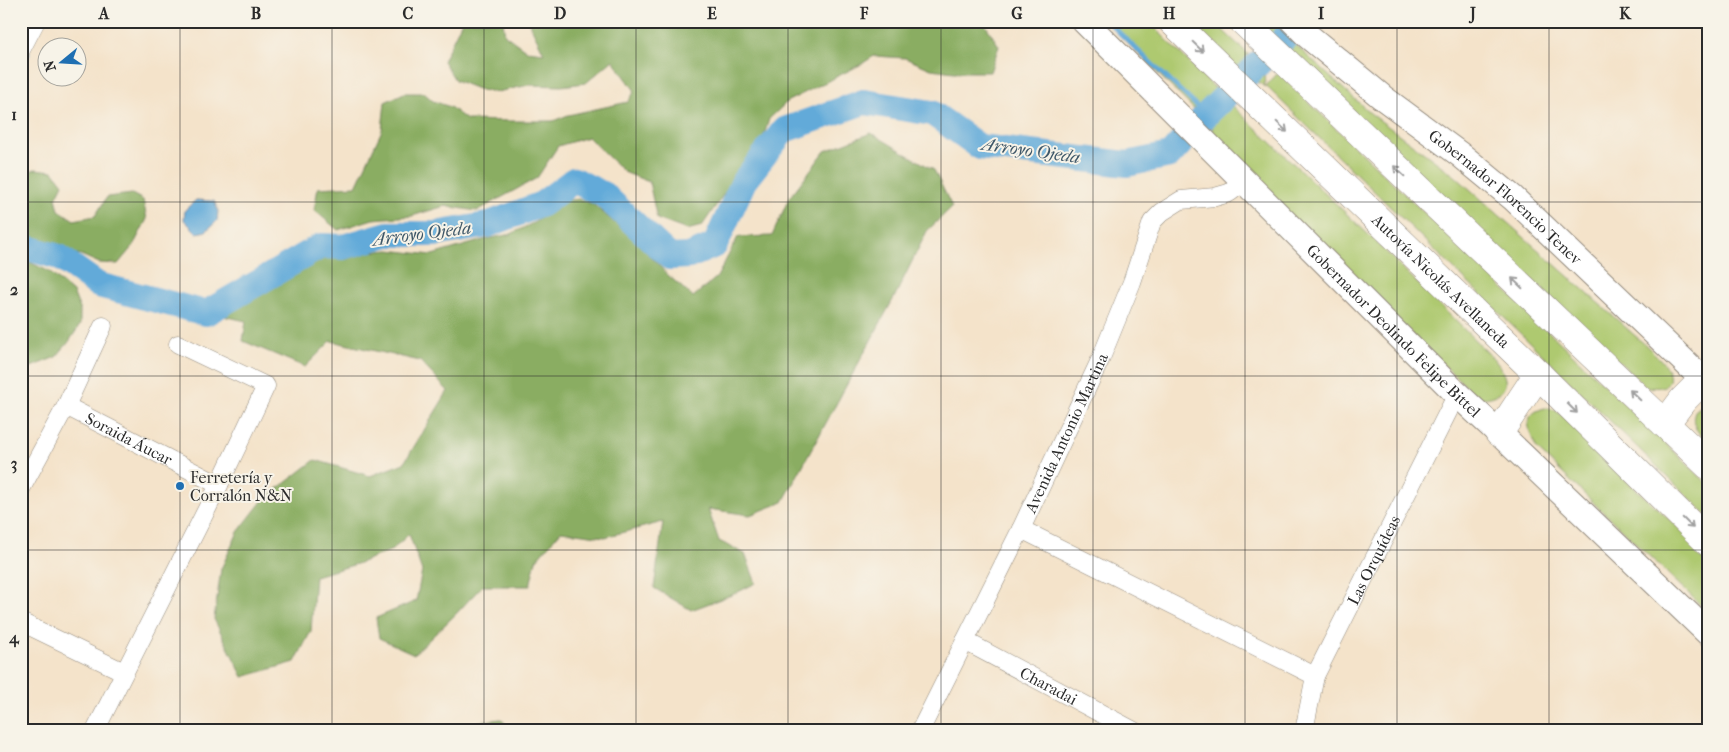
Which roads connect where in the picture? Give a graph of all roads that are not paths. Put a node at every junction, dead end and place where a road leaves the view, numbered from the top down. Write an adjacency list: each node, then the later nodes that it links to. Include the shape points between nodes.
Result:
1 (36, 21): 6 (street)
2 (1084, 21): 7 (street, Gobernador Deolindo Felipe Bittel)
3 (1172, 21): 10 (highway, Autovía Nicolás Avellaneda, one-way to 10)
4 (1301, 29): 11 (street, Gobernador Florencio Tenev, via 1382,97 1513,198)
5 (1252, 30): 14 (highway, one-way to 5)
6 (21, 50)
7 (1244, 182): 12 (street, Gobernador Deolindo Felipe Bittel); 19 (street, Avenida Antonio Martina, via 1229,194 1181,200 1152,222 1132,282 1100,358)
8 (103, 326): 13 (street)
9 (178, 344): 17 (street, via 266,386)
10 (1538, 374): 15 (highway); 20 (highway, Autovía Nicolás Avellaneda, one-way to 20)
11 (1706, 382): 14 (highway, via 1683,400)
12 (1457, 394): 15 (street, Gobernador Deolindo Felipe Bittel); 25 (street, Las Orquídeas)
13 (66, 406): 17 (street, Soraida Áucar); 18 (street)
14 (1665, 424): 16 (highway)
15 (1499, 433): 22 (street, Gobernador Deolindo Felipe Bittel)
16 (1708, 465)
17 (219, 485): 24 (street)
18 (21, 489)
19 (1022, 528): 23 (street, Avenida Antonio Martina); 25 (street)
20 (1708, 542)
21 (21, 622): 24 (street)
22 (1708, 633)
23 (965, 641): 27 (street, Avenida Antonio Martina); 28 (street, Charadai)
24 (124, 672): 26 (street)
25 (1315, 676): 29 (street, Las Orquídeas)
26 (95, 731)
27 (920, 731)
28 (1134, 731)
29 (1304, 731)

